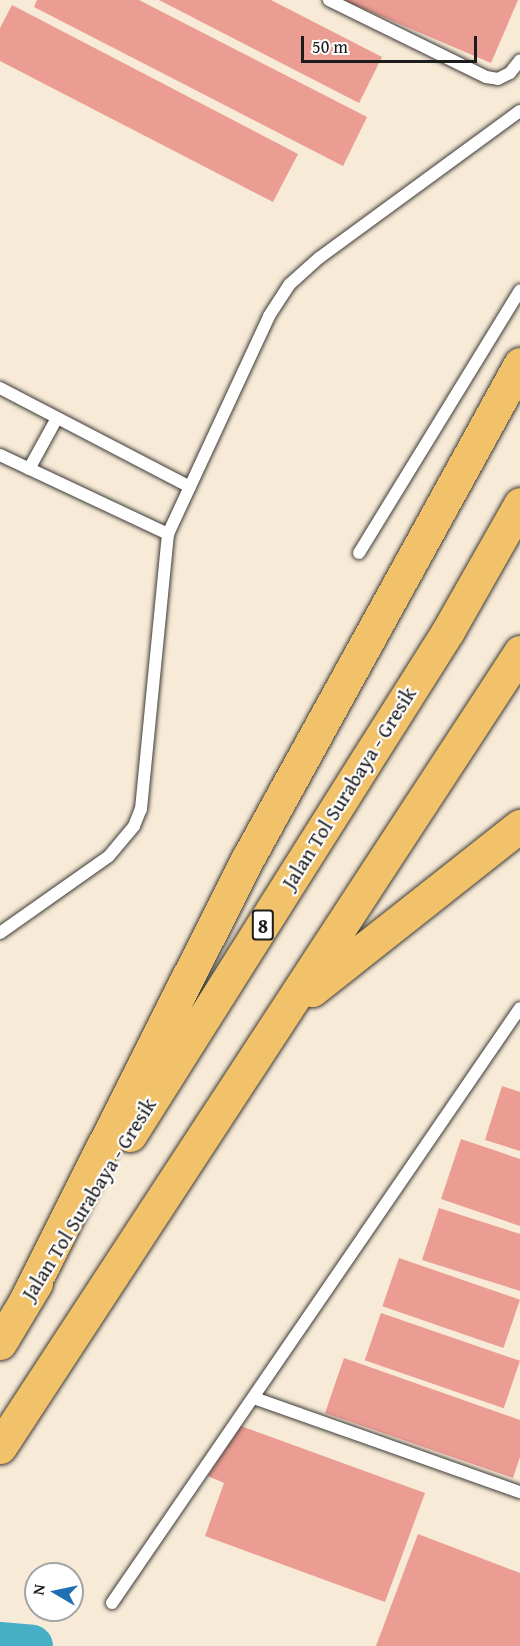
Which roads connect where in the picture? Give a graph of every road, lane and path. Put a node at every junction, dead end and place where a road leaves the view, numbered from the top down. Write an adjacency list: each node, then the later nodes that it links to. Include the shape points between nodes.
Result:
1 (329, 0): 2 (lane, via 486,77 498,79 510,74)
2 (520, 60)
3 (520, 111): 10 (lane, via 319,258 290,284 269,316)
4 (520, 290): 13 (lane)
5 (520, 364): 19 (highway, via 248,858)
6 (0, 388): 7 (lane)
7 (57, 418): 9 (lane); 10 (lane)
8 (0, 455): 9 (lane)
9 (29, 469): 12 (lane)
10 (190, 487): 12 (lane)
11 (520, 504): 19 (highway, Jalan Tol Surabaya - Gresik / 8, via 448,631)
12 (168, 534): 16 (lane, via 138,818 110,856)
13 (359, 553)
14 (520, 652): 17 (highway)
15 (520, 826): 17 (highway)
16 (0, 933)
17 (291, 1006): 22 (highway)
18 (520, 1008): 21 (lane)
19 (25, 1301): 20 (highway, Jalan Tol Surabaya - Gresik / 8)
20 (0, 1343)
21 (254, 1398): 23 (lane); 24 (lane)
22 (0, 1448)
23 (520, 1492)
24 (112, 1603)

